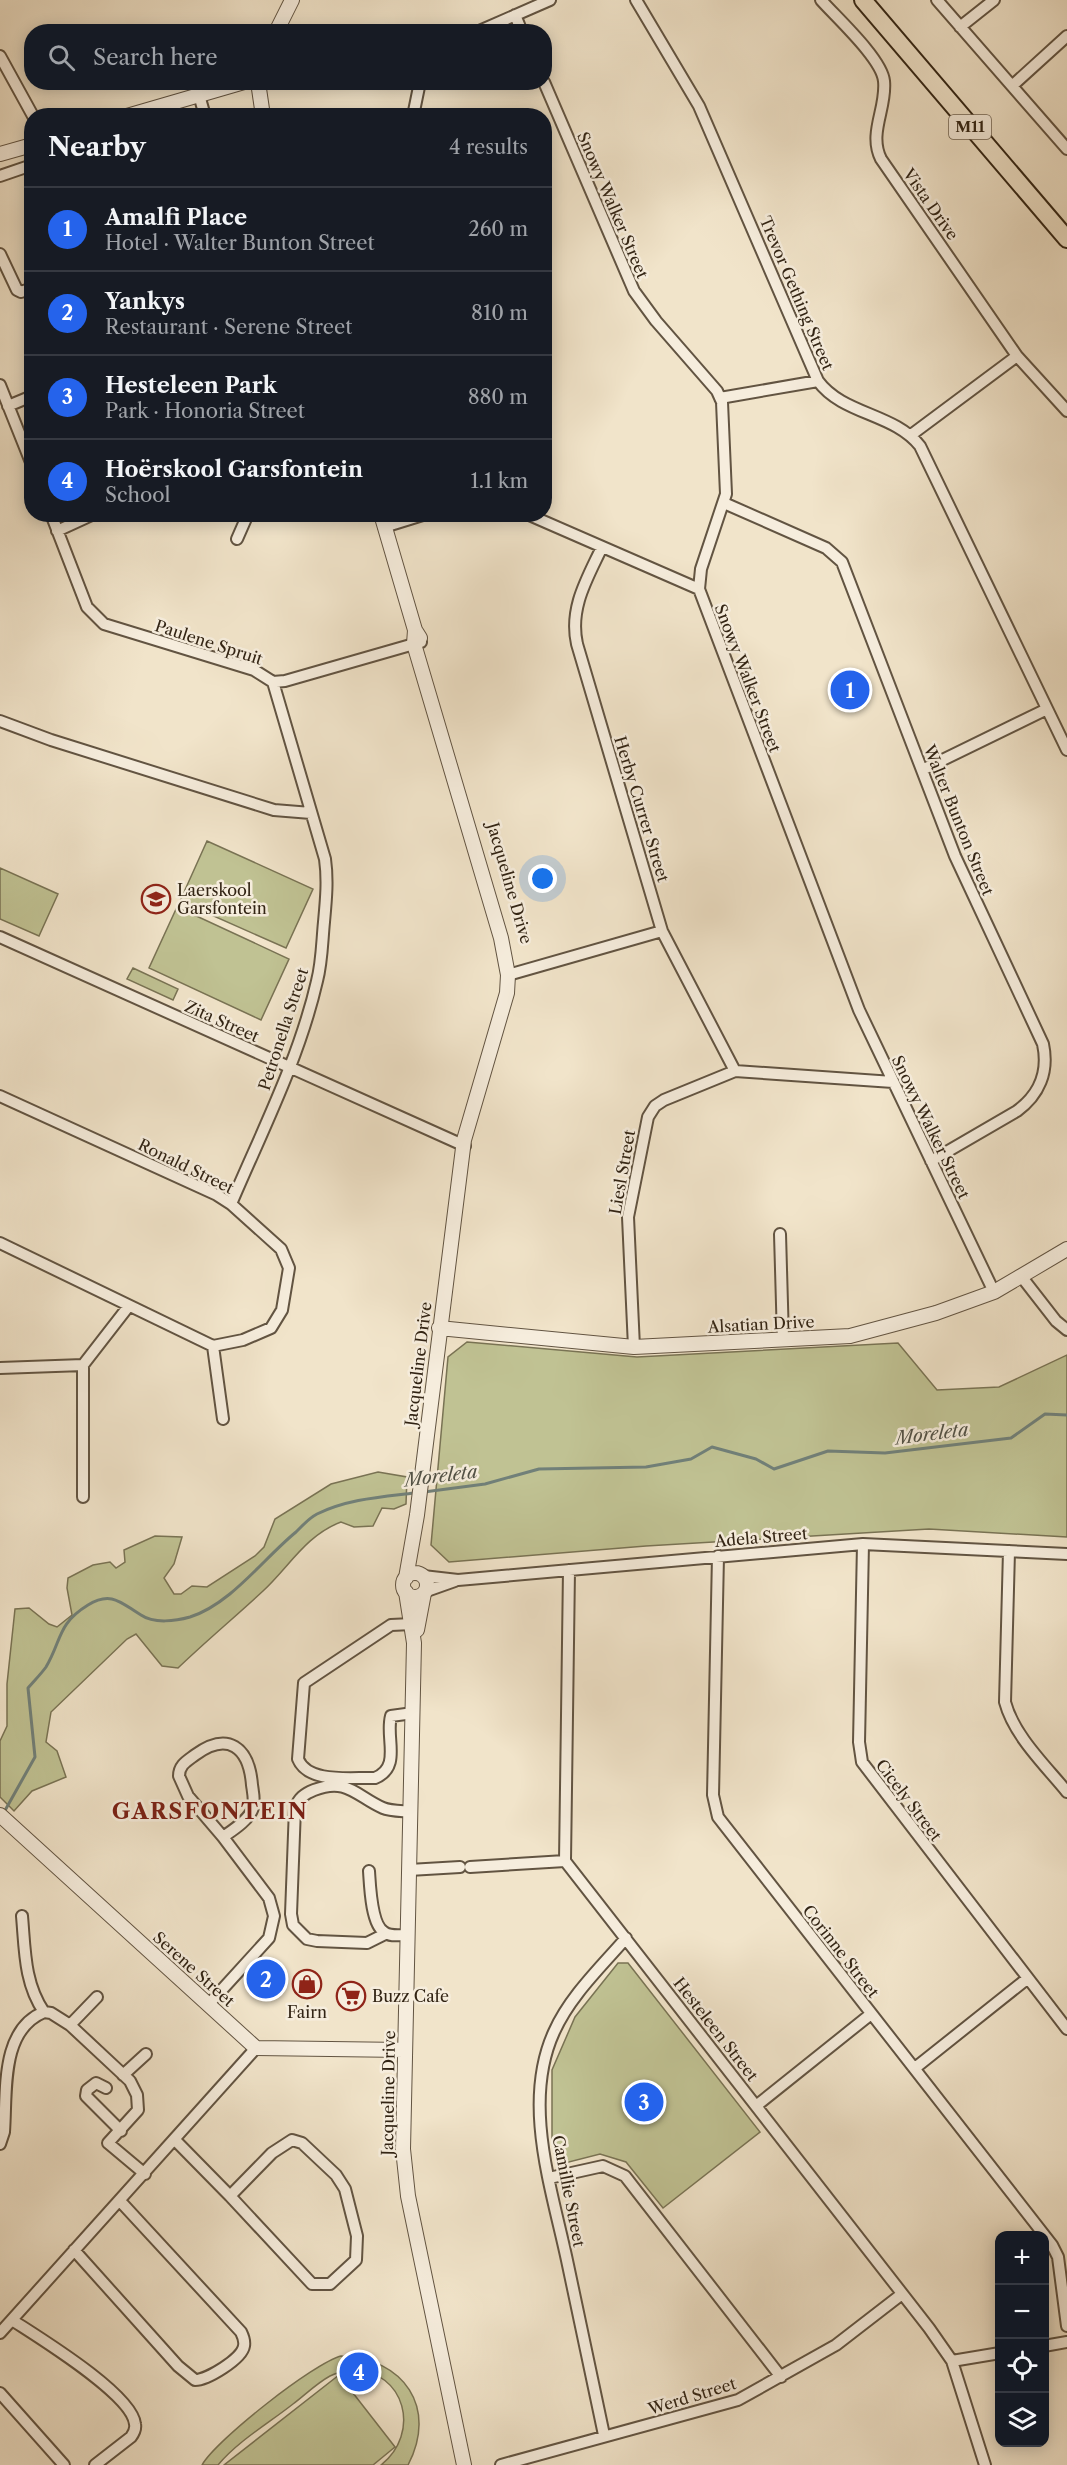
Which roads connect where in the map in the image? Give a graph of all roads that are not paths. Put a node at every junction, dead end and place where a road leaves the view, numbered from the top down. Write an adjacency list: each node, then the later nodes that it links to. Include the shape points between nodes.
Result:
1 (292, 0): 10 (street)
2 (550, 0): 9 (street)
3 (636, 0): 36 (street, Trevor Gething Street, via 699,106)
4 (821, 0): 35 (street, Vista Drive, via 882,74 884,90 876,144 881,159)
5 (937, 0): 13 (street)
6 (994, 0): 8 (street)
7 (868, 4): 32 (main road, M11)
8 (979, 4): 13 (street)
9 (515, 15): 11 (street); 12 (street)
10 (280, 24)
11 (495, 24)
12 (519, 24)
13 (960, 27): 16 (street)
14 (1067, 36): 16 (street)
15 (0, 56): 22 (street)
16 (1012, 86): 28 (street)
17 (216, 90): 21 (street)
18 (259, 90): 25 (street)
19 (418, 90): 26 (street)
20 (547, 90): 38 (street, Snowy Walker Street, via 634,291)
21 (199, 95): 23 (street); 24 (street)
22 (29, 108)
23 (154, 108)
24 (203, 108)
25 (262, 108)
26 (415, 108)
27 (24, 147): 29 (street)
28 (1067, 149)
29 (0, 154)
30 (24, 168): 31 (street)
31 (0, 176)
32 (1067, 239)
33 (0, 254): 34 (street, via 17,290)
34 (24, 291)
35 (1017, 356): 41 (street, Vista Drive); 42 (street)
36 (818, 381): 38 (street); 42 (street, Trevor Gething Street, via 832,397)
37 (0, 385): 40 (street)
38 (720, 398): 44 (street, Snowy Walker Street, via 727,488)
39 (24, 399): 40 (street)
40 (8, 406): 43 (street)
41 (1067, 411)
42 (911, 435): 56 (street, via 928,460)
43 (24, 445)
44 (724, 503): 53 (street, Snowy Walker Street, via 701,569); 59 (street, Walter Bunton Street, via 826,548 842,562)
45 (54, 522): 50 (street, Paulene Spruit)
46 (77, 522): 50 (street)
47 (244, 522): 51 (street)
48 (382, 522): 54 (street, Jacqueline Drive)
49 (545, 522): 52 (street)
50 (57, 531): 55 (street, Paulene Spruit, via 87,607 97,619 254,670)
51 (237, 539)
52 (602, 547): 53 (street); 61 (street, Herby Currer Street, via 575,609 574,628)
53 (699, 589): 66 (street, Snowy Walker Street, via 831,941)
54 (417, 638): 55 (street, Paulene Spruit, via 285,681); 63 (street, Jacqueline Drive)
55 (273, 681): 60 (street, Petronella Street)
56 (1047, 709): 58 (street); 59 (street)
57 (0, 721): 60 (street, via 274,810)
58 (1067, 750)
59 (922, 770): 69 (street, Walter Bunton Street, via 967,884 1043,1044 1046,1060 1038,1089 1023,1107)
60 (311, 813): 64 (street, Petronella Street, via 328,877 324,928 317,981)
61 (662, 931): 63 (street); 65 (street, Herby Currer Street)
62 (0, 937): 64 (street, Zita Street)
63 (513, 974): 68 (street, Jacqueline Drive, via 515,999 471,1138)
64 (288, 1067): 68 (street, Zita Street); 70 (street, Petronella Street)
65 (735, 1071): 66 (street, Liesl Street); 81 (street, Liesl Street, via 664,1100 648,1117 628,1217)
66 (893, 1082): 69 (street, Snowy Walker Street)
67 (0, 1096): 70 (street, Ronald Street)
68 (465, 1146): 77 (street, Jacqueline Drive)
69 (931, 1161): 75 (street, Snowy Walker Street)
70 (231, 1204): 80 (street, Ronald Street, via 286,1256 287,1288 278,1321 272,1328 243,1340)
71 (780, 1234): 79 (street)
72 (0, 1243): 76 (street)
73 (1067, 1249): 74 (street, Alsatian Drive)
74 (1021, 1276): 75 (street, Alsatian Drive); 78 (street)
75 (994, 1292): 79 (street, Alsatian Drive, via 862,1333)
76 (128, 1307): 80 (street); 82 (street)
77 (439, 1328): 81 (street, Alsatian Drive); 86 (street, Jacqueline Drive)
78 (1067, 1330)
79 (783, 1339): 81 (street, Alsatian Drive)
80 (213, 1346): 84 (street)
81 (634, 1347)
82 (83, 1365): 83 (street); 85 (street)
83 (0, 1368)
84 (223, 1419)
85 (83, 1497)
86 (418, 1509): 92 (street, Jacqueline Drive); 94 (street, Jacqueline Drive)
87 (863, 1544): 88 (street, Adela Street); 90 (street, Adela Street); 110 (street, Cicely Street, via 859,1742 862,1762)
88 (1009, 1551): 89 (street, Adela Street); 99 (street, via 1005,1702 1018,1730)
89 (1067, 1554)
90 (718, 1556): 91 (street, Adela Street); 114 (street, Corinne Street, via 714,1808)
91 (569, 1570): 93 (street, Adela Street); 103 (street)
92 (422, 1575): 93 (street, Adela Street); 94 (street, via 414,1573); 95 (street, via 427,1582)
93 (458, 1580): 95 (street, Adela Street)
94 (406, 1585): 95 (street, via 417,1596); 96 (street, Jacqueline Drive)
95 (424, 1593): 97 (street, Jacqueline Drive)
96 (412, 1624): 97 (street, Jacqueline Drive); 98 (street, via 391,1625 304,1683 300,1764 313,1775 375,1778 390,1766 391,1716)
97 (414, 1644): 98 (street, Jacqueline Drive)
98 (413, 1713): 100 (street, Jacqueline Drive)
99 (1067, 1792)
100 (411, 1812): 104 (street, Jacqueline Drive); 107 (street, via 383,1808 339,1785 307,1793 299,1798 295,1808 293,1925 307,1939 316,1941 367,1943)
101 (5, 1819): 112 (street, Serene Street)
102 (223, 1837): 102 (street, via 251,1813 254,1804 249,1762 237,1748 224,1742 206,1747 183,1764 178,1776 188,1796); 112 (street, via 272,1902 274,1916 269,1938)
103 (565, 1861): 104 (street); 109 (street, Hesteleen Street)
104 (409, 1870): 108 (street, Jacqueline Drive)
105 (369, 1871): 107 (street, via 376,1916)
106 (22, 1916): 113 (street, via 26,1965)
107 (385, 1934): 108 (street)
108 (408, 1935): 118 (street, Jacqueline Drive)
109 (626, 1938): 123 (street, Hesteleen Street); 128 (street, Camillie Street, via 571,2003 546,2054 541,2116)
110 (1028, 1978): 116 (street, Cicely Street); 120 (street)
111 (97, 1997): 115 (street)
112 (208, 2005): 117 (street, Serene Street)
113 (44, 2012): 115 (street); 126 (street, via 22,2028 11,2044)
114 (871, 2014): 120 (street, Corinne Street); 123 (street)
115 (70, 2025): 121 (street)
116 (1067, 2029)
117 (256, 2048): 118 (street); 125 (street)
118 (404, 2050): 145 (street, Jacqueline Drive, via 403,2149 408,2196)
119 (146, 2054): 121 (street)
120 (915, 2068): 134 (street, Corinne Street, via 1052,2245 1058,2257)
121 (123, 2075): 124 (street, via 137,2095 138,2110)
122 (106, 2088): 124 (street, via 96,2083 86,2096)
123 (756, 2106): 132 (street, Hesteleen Street)
124 (121, 2131): 127 (street, via 108,2143)
125 (175, 2140): 127 (street); 129 (street)
126 (0, 2144)
127 (145, 2174): 130 (street)
128 (549, 2178): 140 (street, via 603,2166 624,2176); 142 (street, Camillie Street)
129 (230, 2196): 129 (street, via 312,2284 330,2284 356,2260 357,2236 345,2189 302,2143 292,2140 281,2145)
130 (120, 2201): 131 (street); 131 (street, via 241,2332 241,2353 209,2377 195,2380)
131 (74, 2250): 133 (street)
132 (902, 2294): 139 (street, Hesteleen Street); 140 (street, Werd Street, via 836,2345)
133 (12, 2320): 135 (street); 144 (street, via 91,2373 134,2418 131,2438)
134 (1067, 2326)
135 (0, 2333)
136 (1067, 2342): 137 (street)
137 (1049, 2345)
138 (995, 2354): 139 (street)
139 (952, 2361): 147 (street, Hesteleen Street)
140 (781, 2377): 142 (street, Werd Street, via 726,2404)
141 (0, 2393): 143 (street)
142 (604, 2436): 146 (street, Werd Street)
143 (64, 2465)
144 (95, 2465)
145 (464, 2465)
146 (501, 2465)
147 (985, 2465)

